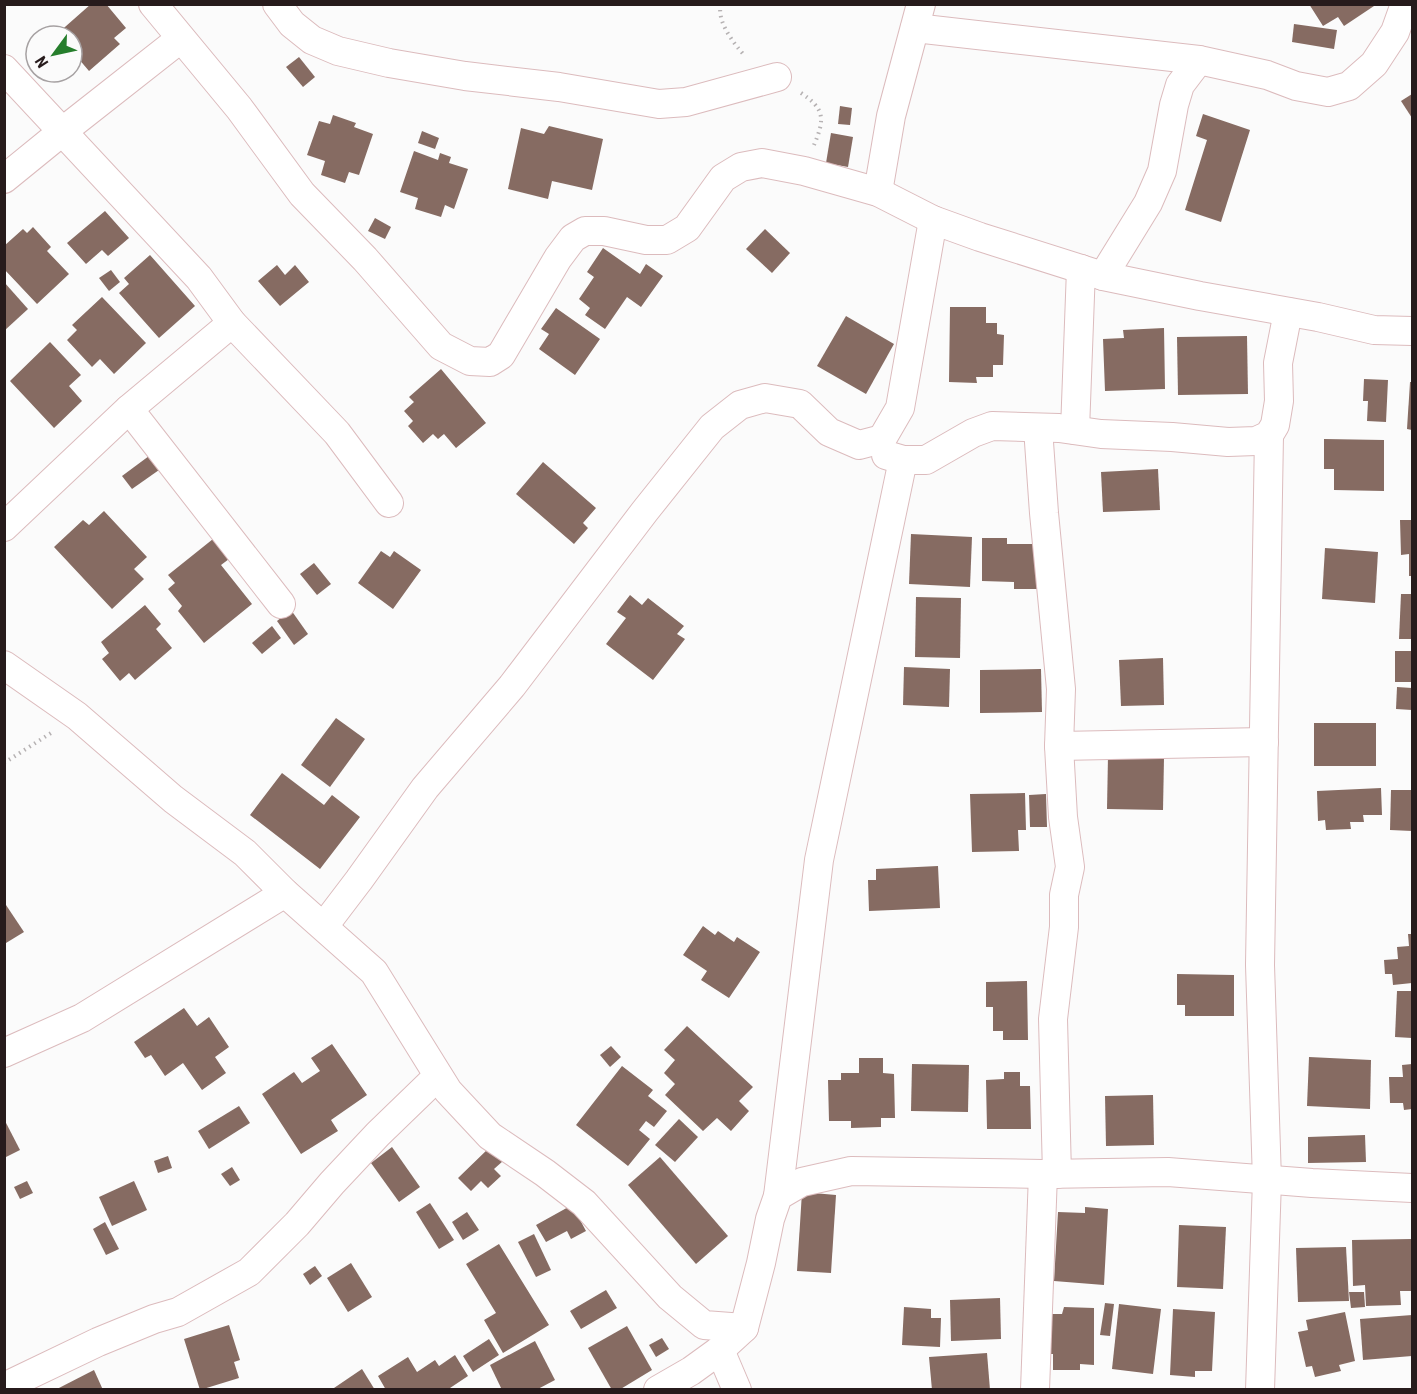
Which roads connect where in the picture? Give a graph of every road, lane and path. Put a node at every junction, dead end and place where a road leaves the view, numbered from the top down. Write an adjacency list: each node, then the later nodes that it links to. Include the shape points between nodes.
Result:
1 (153, 4): 5 (street)
2 (277, 4): 8 (street, via 292,24 312,40 338,51 465,76 659,104 686,102)
3 (1405, 4): 6 (street, via 1395,32 1374,64 1349,86 1328,92)
4 (918, 16): 6 (street); 11 (street, via 891,116)
5 (180, 39): 9 (street); 11 (street, via 239,108 302,194 441,346 470,361 490,362 501,355 558,258 573,238 585,231 667,240 687,228 723,178 741,167 762,163)
6 (1198, 60): 13 (street, via 1180,85 1162,171 1148,203)
7 (4, 69): 9 (street)
8 (777, 77)
9 (63, 131): 10 (street); 15 (street, via 199,278)
10 (4, 179)
11 (878, 192): 12 (street)
12 (933, 220): 13 (street); 21 (street, via 900,408 882,439)
13 (1092, 272): 14 (street); 19 (street)
14 (1288, 312): 16 (street, via 1374,330); 20 (street, via 1278,363 1279,401)
15 (232, 323): 17 (street); 23 (street, via 337,433)
16 (1413, 331)
17 (129, 409): 24 (street); 25 (street)
18 (1038, 428): 19 (street); 22 (street, via 992,426 926,460); 29 (street, via 1061,689)
19 (1075, 430): 20 (street, via 1228,442 1256,441)
20 (1269, 435): 28 (street)
21 (859, 445): 22 (street); 32 (street, via 829,432 800,404 765,398 740,405 712,427 512,686 425,788)
22 (903, 460): 38 (street, via 819,860)
23 (389, 503)
24 (4, 527)
25 (281, 604)
26 (4, 665): 27 (street)
27 (76, 716): 30 (path); 31 (street, via 173,799 245,853)
28 (1264, 742): 29 (street); 36 (street, via 1260,965)
29 (1059, 746): 35 (street, via 1070,867 1053,1019)
30 (4, 763)
31 (285, 893): 32 (street); 33 (street, via 82,1018)
32 (324, 926): 34 (street, via 374,972)
33 (4, 1053)
34 (438, 1076): 39 (street, via 490,1136 584,1203 670,1297 704,1325); 41 (street, via 249,1272 178,1312 98,1342)
35 (1050, 1174): 36 (street, via 1168,1172); 38 (street, via 851,1171 802,1182); 44 (street)
36 (1267, 1179): 37 (street); 45 (street)
37 (1413, 1188)
38 (778, 1196): 39 (street)
39 (744, 1328): 40 (street)
40 (720, 1350): 42 (street); 43 (street)
41 (4, 1387)
42 (658, 1389)
43 (737, 1389)
44 (1035, 1389)
45 (1260, 1389)

